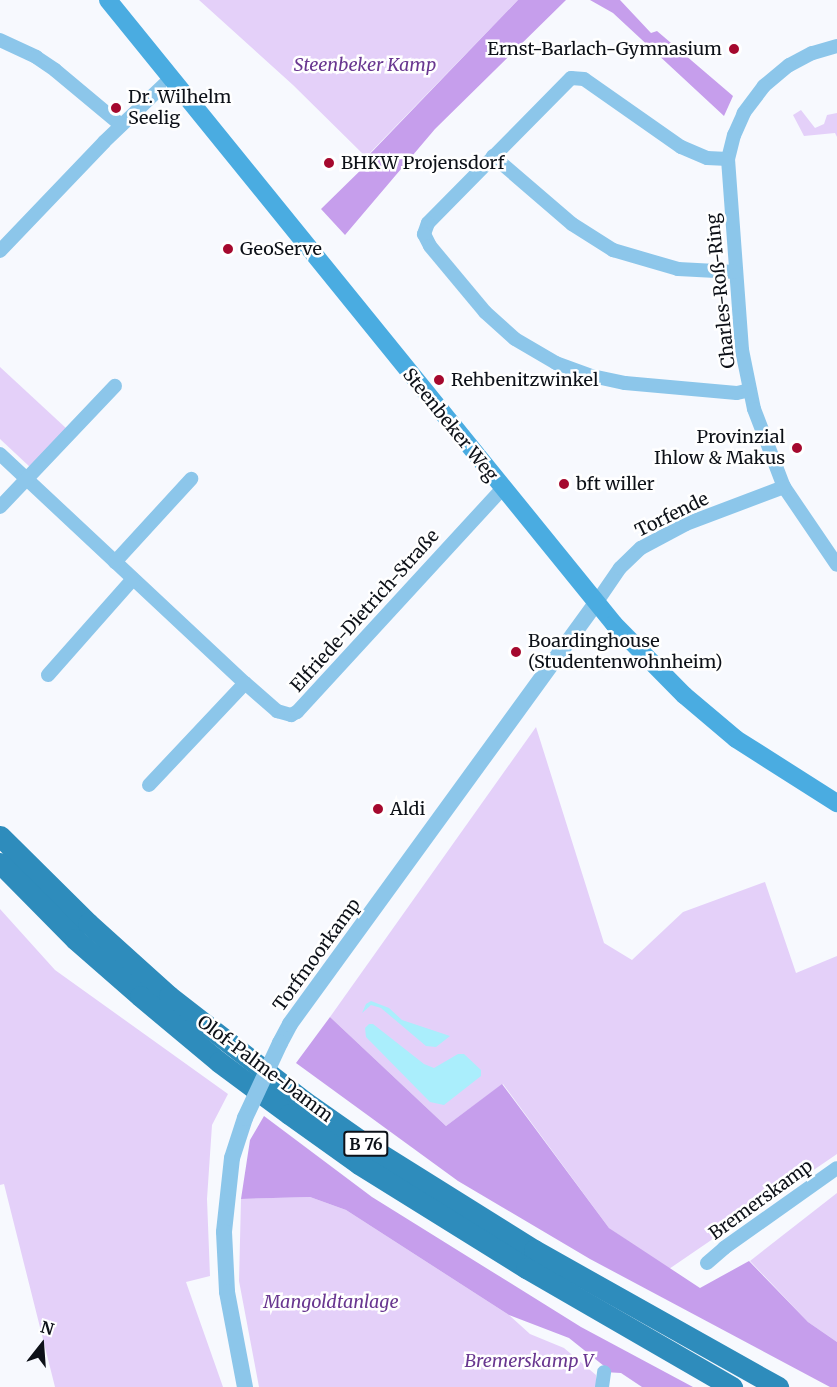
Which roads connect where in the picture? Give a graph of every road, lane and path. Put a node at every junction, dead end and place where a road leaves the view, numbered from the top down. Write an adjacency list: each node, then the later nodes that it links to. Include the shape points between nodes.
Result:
1 (108, 0): 4 (main road, Steenbeker Weg)
2 (0, 40): 5 (street, via 55,70)
3 (837, 46): 7 (street, Charles-Roß-Ring, via 789,65 764,86 744,113)
4 (171, 78): 5 (street); 16 (main road, Steenbeker Weg)
5 (121, 125): 8 (street)
6 (493, 156): 7 (street, via 567,81 575,78 584,79 681,147 708,158); 9 (street, via 572,224 613,250 678,269); 11 (street, via 428,223 424,234 493,320 536,353 592,376 683,390)
7 (728, 159): 9 (street, Charles-Roß-Ring)
8 (0, 251)
9 (735, 272): 11 (street, Charles-Roß-Ring)
10 (115, 386): 13 (street)
11 (750, 390): 15 (street, Charles-Roß-Ring)
12 (0, 454): 13 (street, Elfriede-Dietrich-Straße)
13 (27, 479): 17 (street); 18 (street, Elfriede-Dietrich-Straße)
14 (191, 479): 18 (street)
15 (784, 486): 19 (street, Charles-Roß-Ring); 21 (street, Torfende, via 686,524 641,548 620,568)
16 (502, 489): 21 (main road, Steenbeker Weg); 23 (street, Elfriede-Dietrich-Straße, via 297,712 291,715 277,711)
17 (0, 507)
18 (115, 562): 20 (street, Elfriede-Dietrich-Straße)
19 (837, 565)
20 (133, 579): 22 (street); 23 (street, Elfriede-Dietrich-Straße)
21 (596, 603): 25 (main road, Steenbeker Weg, via 668,680 736,739); 31 (street, Torfmoorkamp, bridge, via 291,1024 244,1118 232,1158 224,1232 227,1292)
22 (48, 675)
23 (245, 683): 24 (street)
24 (149, 785)
25 (837, 802)
26 (0, 836): 34 (highway, Olof-Palme-Damm / B 76, via 169,996 330,1119 534,1250)
27 (0, 864): 33 (highway, Olof-Palme-Damm / B 76, via 75,939 140,996 219,1062 307,1127 525,1268)
28 (837, 1168): 29 (street, Bremerskamp)
29 (707, 1263)
30 (604, 1372): 32 (street)
31 (245, 1387)
32 (602, 1387)
33 (732, 1387)
34 (778, 1387)

